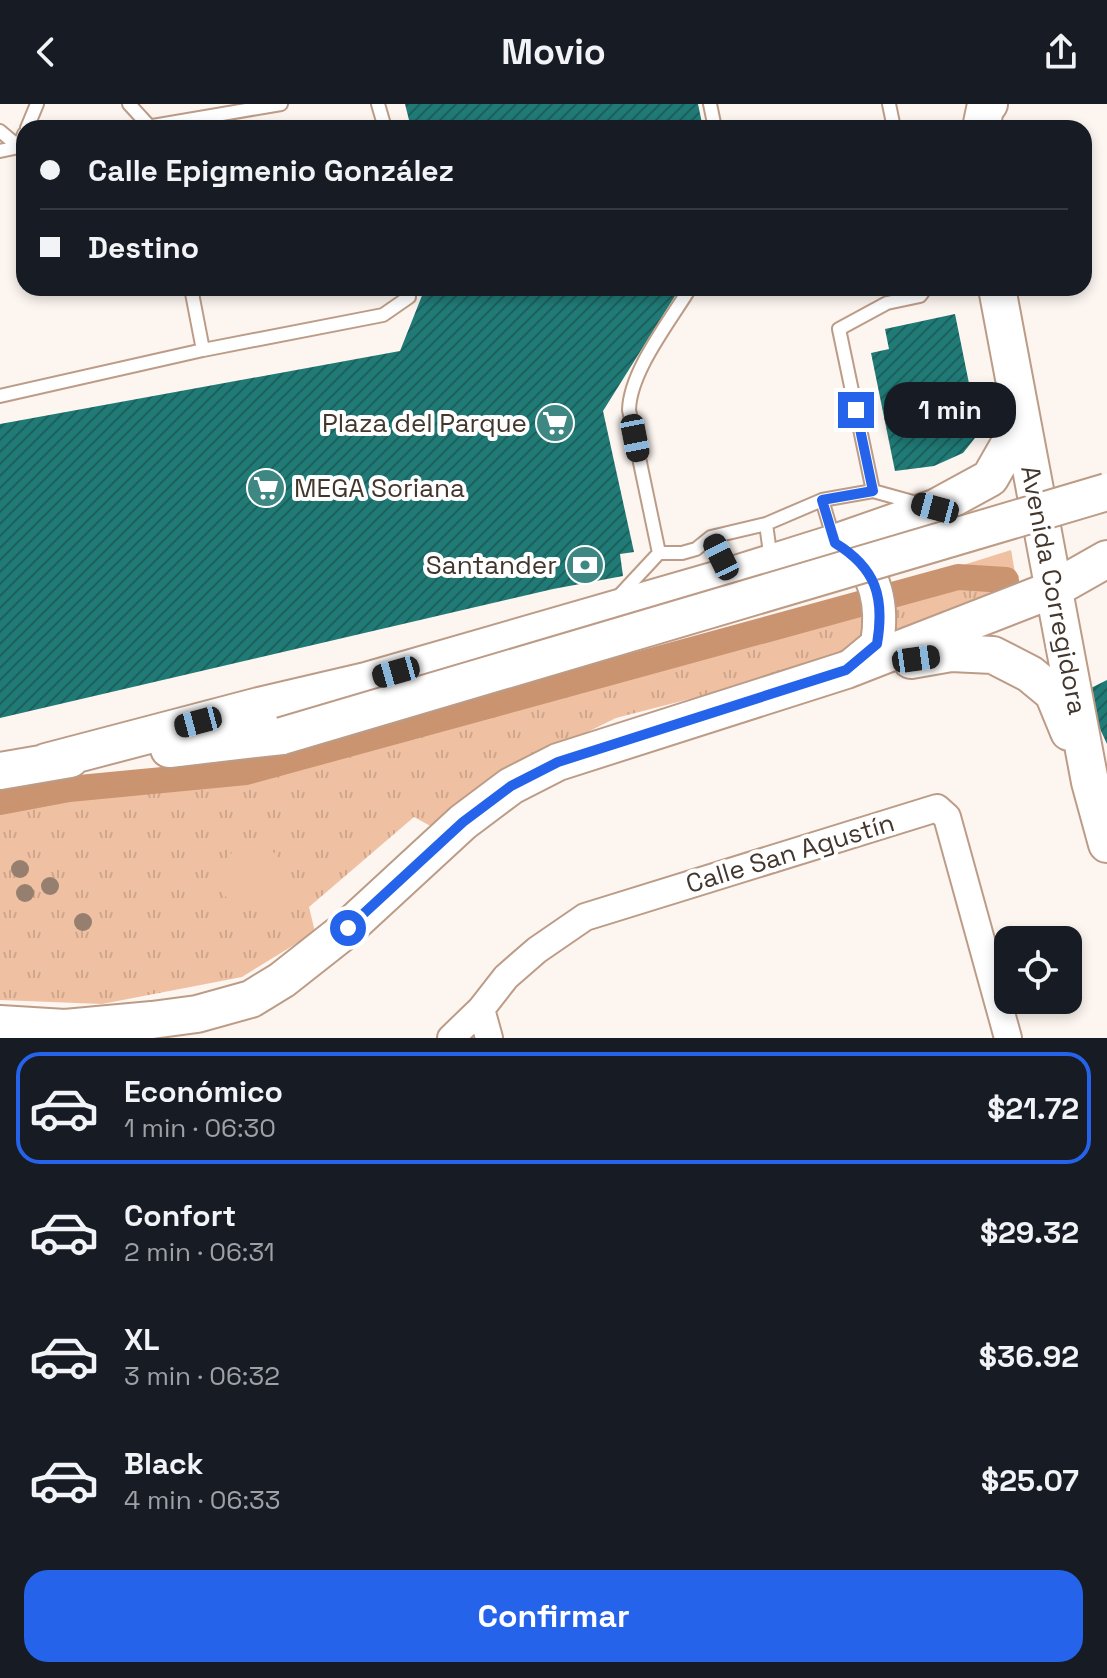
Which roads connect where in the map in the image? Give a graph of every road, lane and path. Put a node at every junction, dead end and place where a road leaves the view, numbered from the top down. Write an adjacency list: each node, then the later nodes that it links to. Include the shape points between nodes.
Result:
1 (129, 104): 3 (lane)
2 (281, 104): 4 (lane)
3 (142, 120)
4 (188, 120)
5 (193, 296): 10 (lane)
6 (409, 296): 10 (lane, via 383,315)
7 (685, 296): 20 (lane, via 630,396)
8 (920, 296): 13 (lane, via 887,303 839,329)
9 (998, 296): 12 (main road, Avenida Corregidora)
10 (203, 350): 11 (lane)
11 (0, 396)
12 (1022, 422): 16 (main road, via 990,478); 24 (main road, Avenida Corregidora)
13 (873, 491): 15 (lane); 16 (lane)
14 (1107, 492): 27 (main road, bridge, via 282,736)
15 (822, 500): 17 (lane); 19 (lane)
16 (935, 508): 19 (main road)
17 (766, 524): 18 (lane); 22 (lane)
18 (711, 537): 20 (lane, via 696,549); 23 (lane)
19 (835, 543): 22 (main road); 26 (street, via 856,556 871,577 881,619 877,644)
20 (659, 553): 25 (lane)
21 (1107, 559): 24 (main road)
22 (772, 563): 23 (main road)
23 (730, 576): 25 (main road)
24 (1054, 589): 26 (main road); 29 (main road, Avenida Corregidora)
25 (604, 613): 27 (main road, via 366,681)
26 (846, 670): 29 (main road, via 951,653 993,655 1053,693); 33 (main road, via 558,762 511,786 282,980 251,999)
27 (46, 762): 28 (main road)
28 (0, 771)
29 (1090, 782): 30 (main road, Avenida Corregidora)
30 (1107, 844)
31 (481, 1009): 35 (street, Calle San Agustín); 36 (street); 37 (street, Calle San Agustín, via 506,977 585,917 937,808 947,817)
32 (0, 1024): 34 (main road)
33 (153, 1029): 34 (main road)
34 (71, 1033)
35 (451, 1038)
36 (489, 1038)
37 (1008, 1038)

